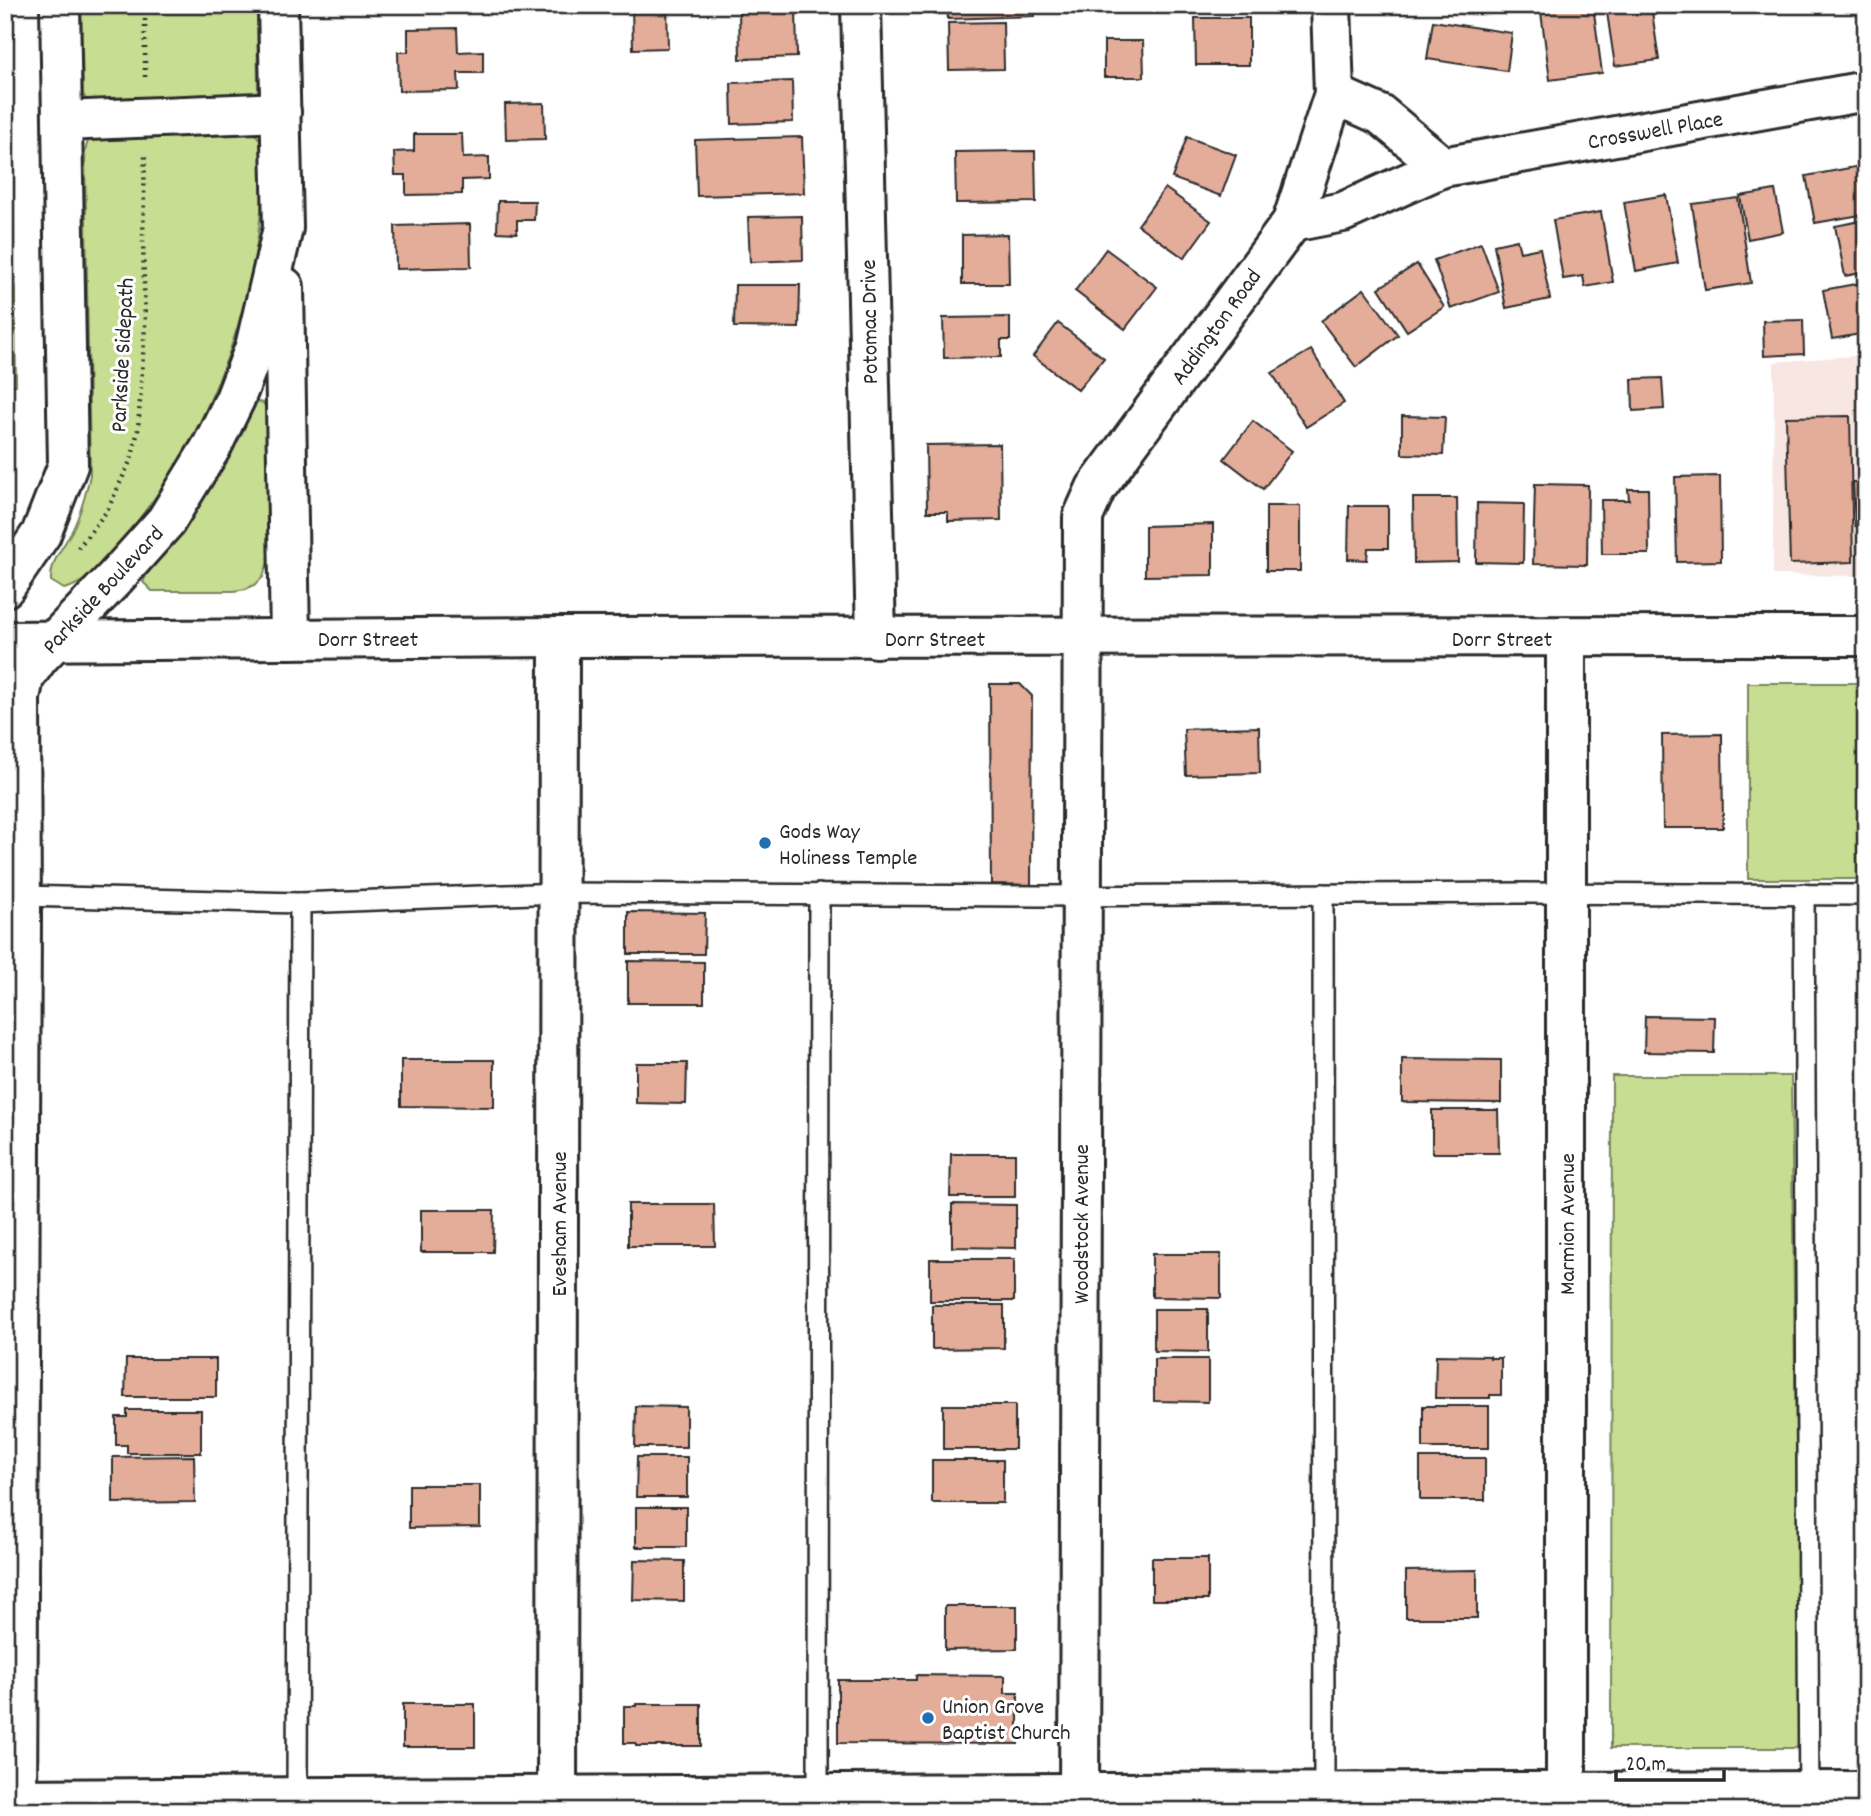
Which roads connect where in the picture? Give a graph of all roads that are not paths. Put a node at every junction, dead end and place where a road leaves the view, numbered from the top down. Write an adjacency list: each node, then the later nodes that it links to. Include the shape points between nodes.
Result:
1 (60, 5): 8 (street)
2 (278, 5): 7 (street, Parkside Boulevard)
3 (861, 5): 15 (street, Potomac Drive)
4 (1331, 5): 6 (street, Addington Road)
5 (1866, 91): 9 (street, Crosswell Place)
6 (1334, 94): 9 (street, via 1381,115); 10 (street, Addington Road)
7 (281, 112): 8 (street); 11 (street, Parkside Boulevard)
8 (63, 121): 12 (street, via 68,465 41,534)
9 (1443, 167): 10 (street, Crosswell Place, via 1343,212)
10 (1292, 222): 16 (street, Addington Road, via 1096,488 1083,517)
11 (283, 228): 18 (street, Parkside Boulevard); 20 (street, Parkside Boulevard, via 255,347 212,446 166,521)
12 (5, 587)
13 (1866, 636): 17 (street, Dorr Street)
14 (559, 638): 15 (street, Dorr Street); 18 (street, Dorr Street); 21 (street, Evesham Avenue)
15 (876, 638): 16 (street, Dorr Street)
16 (1082, 638): 17 (street, Dorr Street); 27 (street, Woodstock Avenue)
17 (1566, 638): 22 (street, Marmion Avenue)
18 (289, 639): 20 (street, Dorr Street)
19 (5, 641): 20 (street, Dorr Street)
20 (54, 641): 28 (street, Parkside Boulevard, via 24,678 20,698)
21 (559, 893): 23 (lane); 29 (lane); 34 (street, Evesham Avenue)
22 (1566, 893): 24 (lane); 25 (lane); 32 (street, Marmion Avenue)
23 (819, 894): 27 (lane); 36 (lane)
24 (1324, 894): 27 (lane); 31 (lane)
25 (1804, 894): 26 (lane); 33 (lane)
26 (1866, 895)
27 (1081, 896): 37 (street, Woodstock Avenue)
28 (13, 901): 29 (lane); 35 (street, via 21,941)
29 (300, 903): 38 (lane)
30 (1866, 1791): 33 (street)
31 (1321, 1799): 32 (street); 37 (street)
32 (1566, 1801): 33 (street)
33 (1809, 1801)
34 (557, 1802): 36 (street); 38 (street)
35 (13, 1803): 38 (street)
36 (818, 1803): 37 (street)
37 (1079, 1803)
38 (297, 1804)

